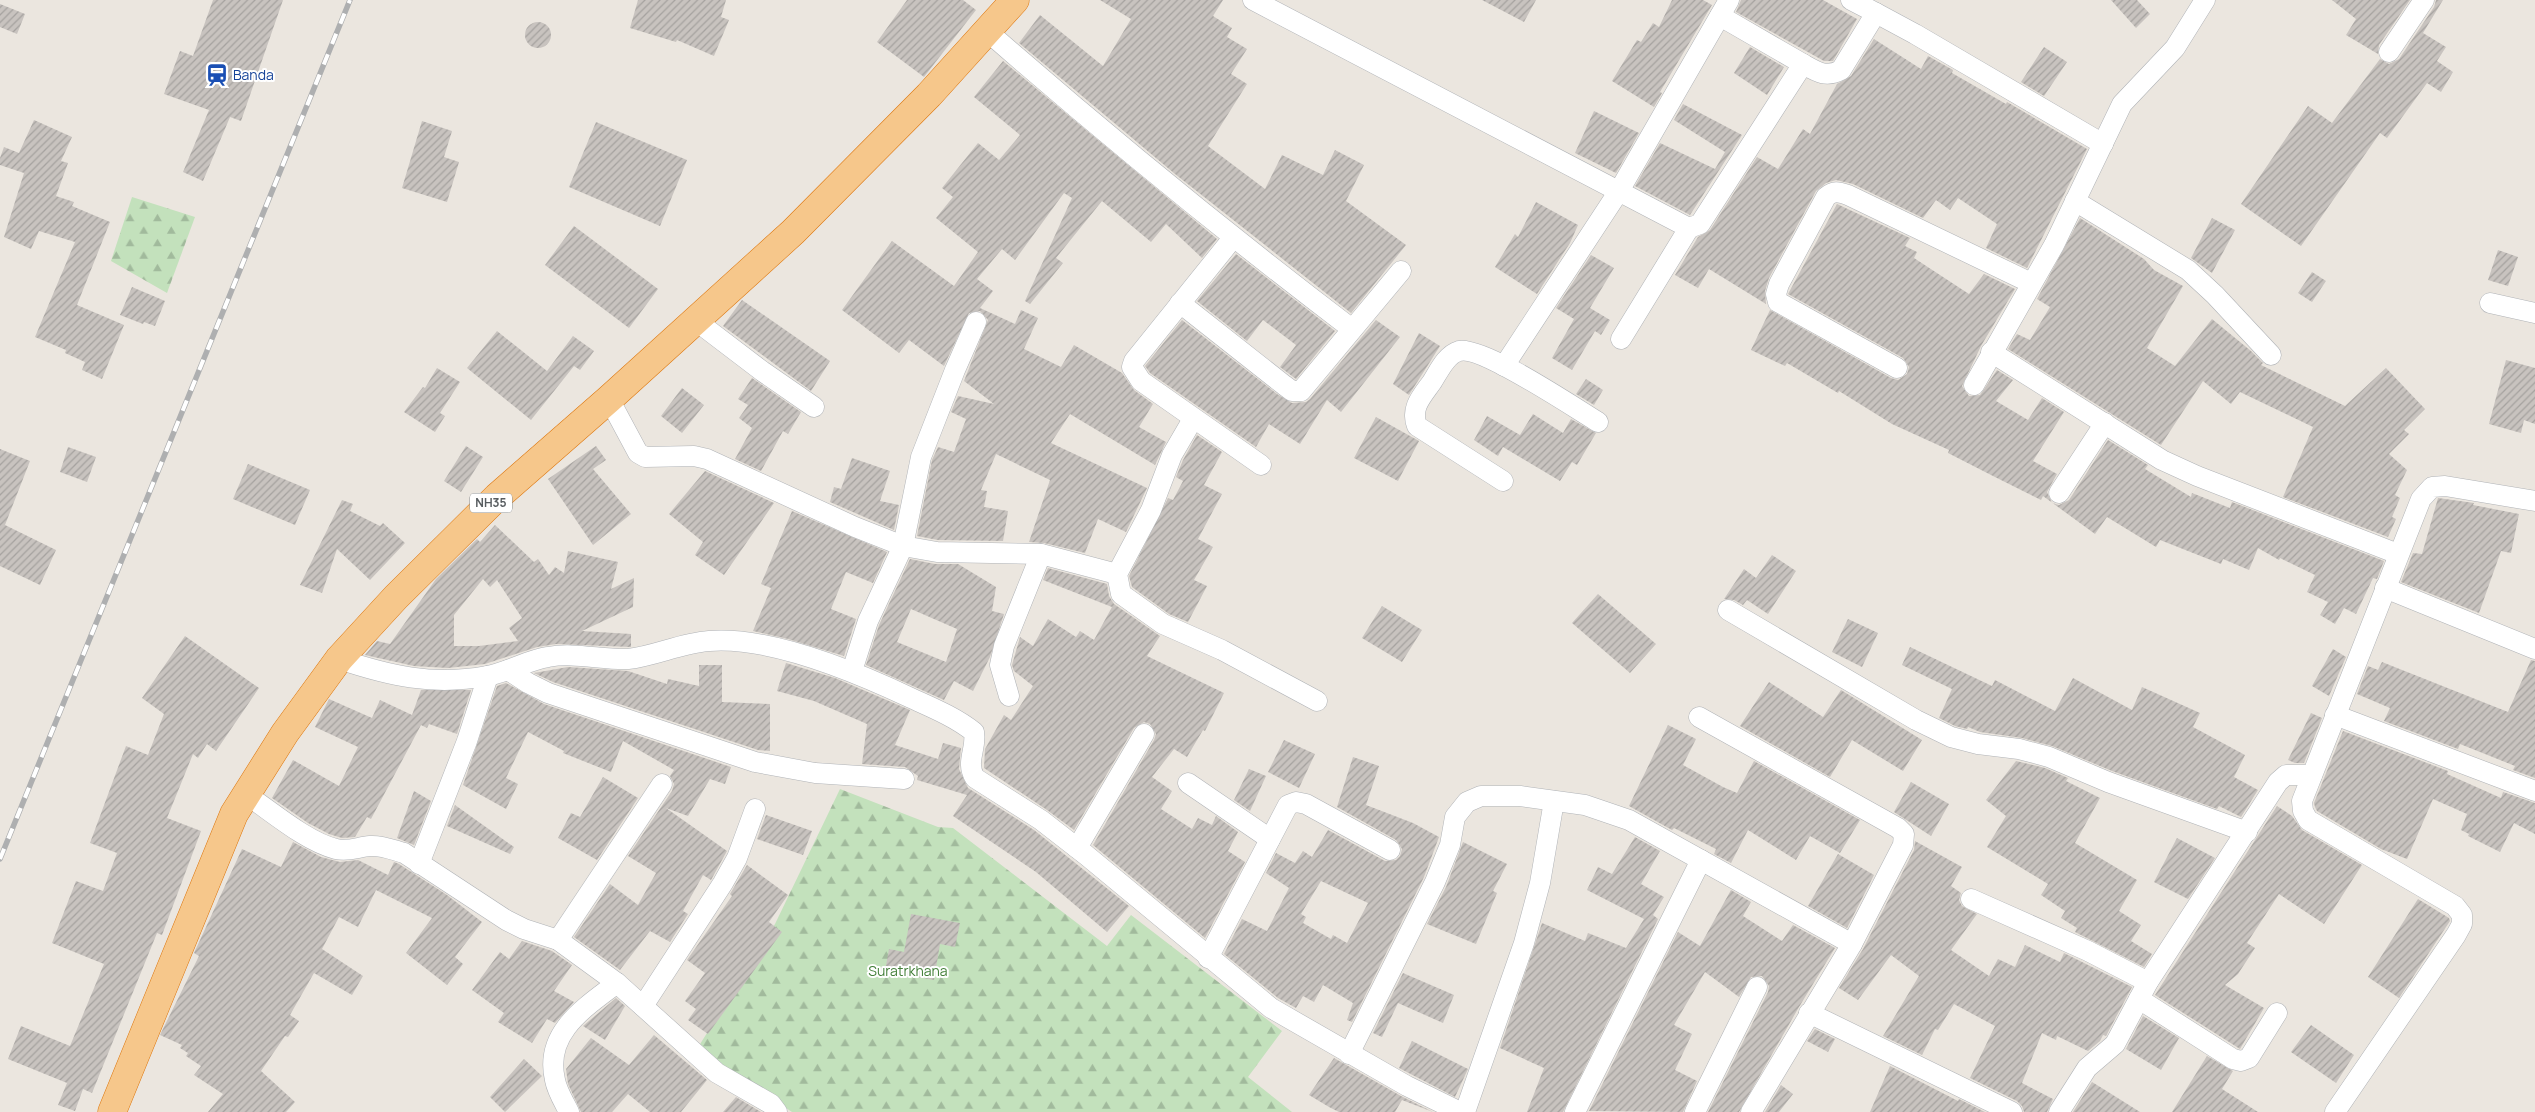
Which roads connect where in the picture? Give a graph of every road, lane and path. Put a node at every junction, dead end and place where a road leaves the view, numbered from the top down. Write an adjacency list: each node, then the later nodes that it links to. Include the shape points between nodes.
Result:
1 (1015, 0): 8 (highway, NH35)
2 (1253, 0): 12 (street)
3 (1851, 0): 7 (street)
4 (2205, 0): 11 (street, via 2175,48 2122,104)
5 (2424, 0): 9 (street)
6 (1725, 8): 10 (street); 12 (street)
7 (1876, 13): 10 (street, via 1841,70 1831,75 1818,73); 11 (street)
8 (987, 31): 15 (street, via 1115,142); 21 (highway, NH35, via 929,95 800,225)
9 (2389, 52)
10 (1803, 64): 14 (street, via 1700,224)
11 (2103, 144): 13 (street)
12 (1619, 191): 14 (street); 27 (street)
13 (2075, 201): 17 (street); 26 (street, via 2188,270)
14 (1688, 228): 24 (street)
15 (1233, 238): 18 (street); 23 (street)
16 (1401, 271): 23 (street)
17 (2031, 283): 25 (street); 28 (street, via 1848,195 1831,192 1779,284 1778,302)
18 (1180, 303): 23 (street, via 1292,391 1301,391 1308,386); 32 (street, via 1132,367 1141,382)
19 (2490, 303): 20 (street)
20 (2535, 313)
21 (695, 320): 30 (highway, NH35); 31 (street)
22 (976, 322): 39 (street, via 954,370 922,457)
23 (1352, 329)
24 (1621, 339)
25 (1991, 352): 29 (street); 34 (street)
26 (2271, 355)
27 (1504, 366): 33 (street); 36 (street, via 1473,352 1461,351 1450,355 1416,406 1414,418 1426,435)
28 (1897, 368)
29 (1974, 385)
30 (609, 399): 39 (street, via 633,446 645,457 694,456 707,459); 46 (highway, NH35, via 446,546)
31 (814, 407)
32 (1193, 419): 35 (street); 42 (street, via 1172,454 1151,510)
33 (1598, 422)
34 (2105, 423): 37 (street); 41 (street, via 2162,460 2197,476)
35 (1261, 465)
36 (1503, 481)
37 (2059, 493)
38 (2535, 501): 41 (street, via 2445,486 2432,488 2421,499)
39 (903, 546): 40 (street, via 937,552); 48 (street, via 868,622)
40 (1041, 554): 42 (street); 50 (street, via 1004,646 1000,665)
41 (2398, 554): 43 (street)
42 (1117, 574): 51 (street, via 1121,594 1163,624 1222,650)
43 (2385, 588): 45 (street); 52 (street)
44 (1728, 610): 63 (street, via 1916,720 1951,737 2049,757)
45 (2535, 650)
46 (339, 659): 49 (street, via 408,679 436,681); 60 (highway, NH35, via 285,733)
47 (508, 670): 48 (street, via 549,656 606,660 708,641 731,641 768,647); 49 (street); 56 (street, via 548,693 755,762 815,773)
48 (852, 671): 65 (street, via 968,727 974,732 976,742 970,763 970,771 975,778 1041,820)
49 (488, 676): 68 (street)
50 (1009, 696)
51 (1317, 701)
52 (2335, 715): 55 (street); 59 (street)
53 (1700, 717): 71 (street, via 1904,834 1903,845)
54 (1144, 734): 65 (street)
55 (2312, 775): 63 (street, via 2296,774 2282,779); 90 (street, via 2302,801 2308,820 2455,906 2462,915 2462,924 2456,935)
56 (904, 779)
57 (1188, 782): 64 (street)
58 (662, 784): 70 (street)
59 (2535, 791)
60 (247, 795): 68 (street, via 308,836 335,849 388,848); 80 (highway, NH35, via 224,834)
61 (1554, 801): 67 (street, via 1585,805 1629,820); 79 (street, via 1520,796 1481,796 1467,802 1455,817 1450,845 1435,882); 84 (street, via 1540,883 1524,943)
62 (755, 809): 76 (street, via 737,858 723,883)
63 (2247, 832): 75 (street)
64 (1270, 839): 66 (street, via 1288,805 1296,802 1306,804); 72 (street)
65 (1077, 848): 72 (street)
66 (1390, 850)
67 (1701, 860): 71 (street); 85 (street)
68 (419, 864): 70 (street, via 506,920)
69 (1971, 899): 75 (street, via 2088,951)
70 (558, 940): 73 (street)
71 (1852, 944): 77 (street)
72 (1208, 958): 79 (street, via 1272,1008)
73 (617, 983): 76 (street); 81 (street, via 580,1011 555,1046 552,1064 555,1082)
74 (1757, 987): 86 (street)
75 (2144, 991): 78 (street, via 2241,1061 2249,1058); 89 (street, via 2115,1044 2086,1068)
76 (642, 1006): 82 (street, via 717,1073 770,1104)
77 (1809, 1013): 87 (street); 88 (street)
78 (2277, 1013)
79 (1349, 1054): 83 (street)
80 (112, 1112)
81 (569, 1112)
82 (777, 1112)
83 (1460, 1112)
84 (1465, 1112)
85 (1575, 1112)
86 (1695, 1112)
87 (1751, 1112)
88 (2012, 1112)
89 (2059, 1112)
90 (2335, 1112)

